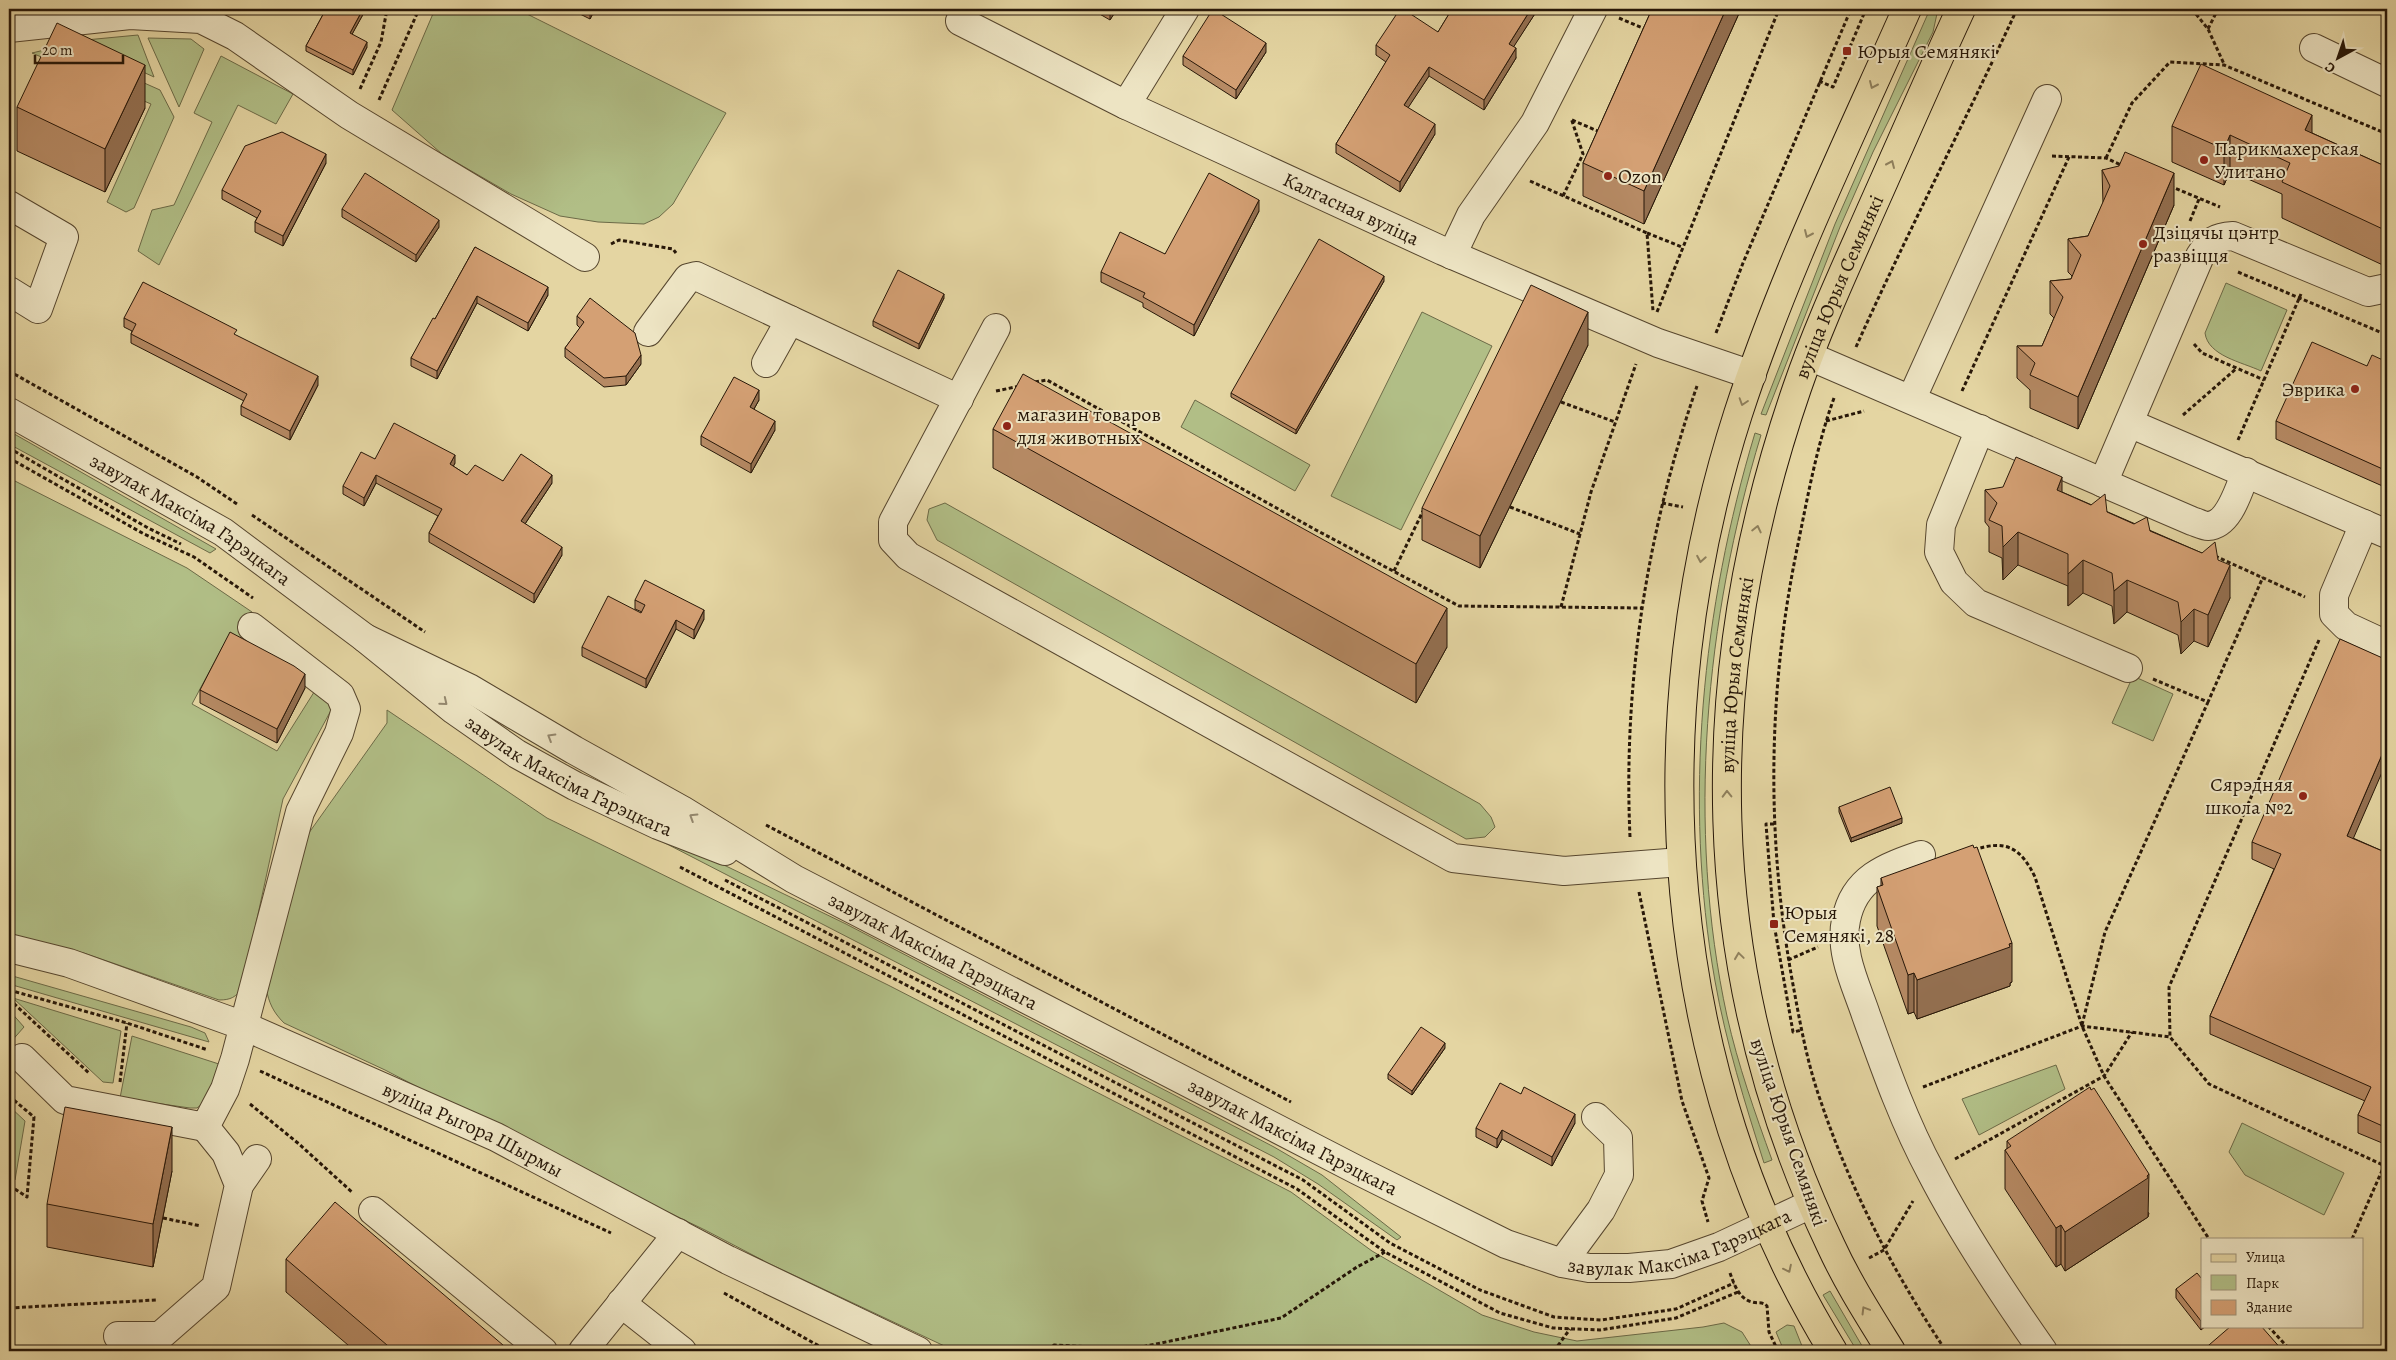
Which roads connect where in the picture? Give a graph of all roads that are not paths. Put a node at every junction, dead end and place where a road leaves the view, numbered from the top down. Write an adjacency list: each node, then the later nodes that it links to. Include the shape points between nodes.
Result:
1 (1185, 9): 10 (street)
2 (1593, 9): 12 (street, via 1535,123 1471,215)
3 (1907, 9): 21 (main road, one-way to 21, via 1801,250)
4 (1961, 9): 19 (main road, вуліца Юрыя Семянякі, one-way to 4)
5 (960, 21): 10 (street, Калгасная вуліца)
6 (9, 28): 13 (street, via 130,15 201,19 266,56 358,120)
7 (2314, 48): 8 (street)
8 (2387, 83)
9 (2047, 99): 22 (street)
10 (1126, 105): 12 (street, Калгасная вуліца)
11 (9, 205): 15 (street, via 64,237 38,309)
12 (1452, 255): 21 (street, Калгасная вуліца, via 1658,343)
13 (585, 257)
14 (2387, 288): 25 (street, via 2368,292 2233,236 2219,237 2208,243 2200,256)
15 (9, 291)
16 (790, 320): 18 (street, via 696,276 688,278); 20 (street); 23 (street)
17 (996, 328): 23 (street)
18 (648, 332)
19 (1809, 356): 22 (street); 42 (main road, вуліца Юрыя Семянякі, one-way to 19, via 1773,1098 1749,1012 1735,929 1726,783 1731,684 1750,559 1774,460)
20 (766, 363)
21 (1752, 375): 34 (main road, one-way to 34, via 1723,466 1691,615 1682,696)
22 (1912, 398): 26 (street)
23 (959, 399): 34 (street, via 893,522 893,540 908,556 1453,858 1564,871)
24 (9, 412): 46 (street, завулак Максіма Гарэцкага, via 223,532 516,754 658,825 794,879 1357,1170 1506,1244)
25 (2129, 423): 27 (street); 28 (street)
26 (1980, 429): 28 (street); 32 (street, via 1941,525 1939,552 1954,582 1976,603)
27 (2237, 468): 28 (street, via 2229,512 2220,522 2208,526); 29 (street)
28 (2103, 483)
29 (2376, 529): 31 (street, via 2334,595 2334,614 2346,626)
30 (252, 627): 36 (street, via 340,695 346,709 339,733 300,812)
31 (2387, 645)
32 (2128, 668)
33 (1921, 855): 55 (street, via 1886,867 1867,882 1851,904 1844,932 1851,972 1896,1097 1931,1172)
34 (1681, 862): 44 (main road, via 1696,992 1711,1061 1743,1161)
35 (9, 948): 36 (street, вуліца Рыгора Шырмы, via 69,963)
36 (244, 1026): 39 (street, via 244,1068 225,1089); 45 (street, вуліца Рыгора Шырмы, via 496,1137)
37 (22, 1058): 39 (street, via 65,1100)
38 (1596, 1117): 46 (street, via 1618,1138 1619,1175 1601,1210)
39 (205, 1127): 41 (street, via 226,1153)
40 (257, 1160): 41 (street)
41 (239, 1185): 48 (street, via 216,1287 160,1336)
42 (1811, 1204): 44 (street, завулак Максіма Гарэцкага); 54 (main road, вуліца Юрыя Семянякі, one-way to 42, via 1843,1271)
43 (373, 1212): 49 (street)
44 (1768, 1224): 46 (street, завулак Максіма Гарэцкага, via 1719,1247 1671,1264 1589,1268); 53 (main road, one-way to 53)
45 (678, 1233): 47 (street); 52 (street, вуліца Рыгора Шырмы, via 737,1265)
46 (1562, 1263)
47 (622, 1303): 50 (street); 51 (street)
48 (118, 1336)
49 (543, 1351)
50 (583, 1351)
51 (682, 1351)
52 (918, 1351)
53 (1832, 1351)
54 (1890, 1351)
55 (2043, 1351)

